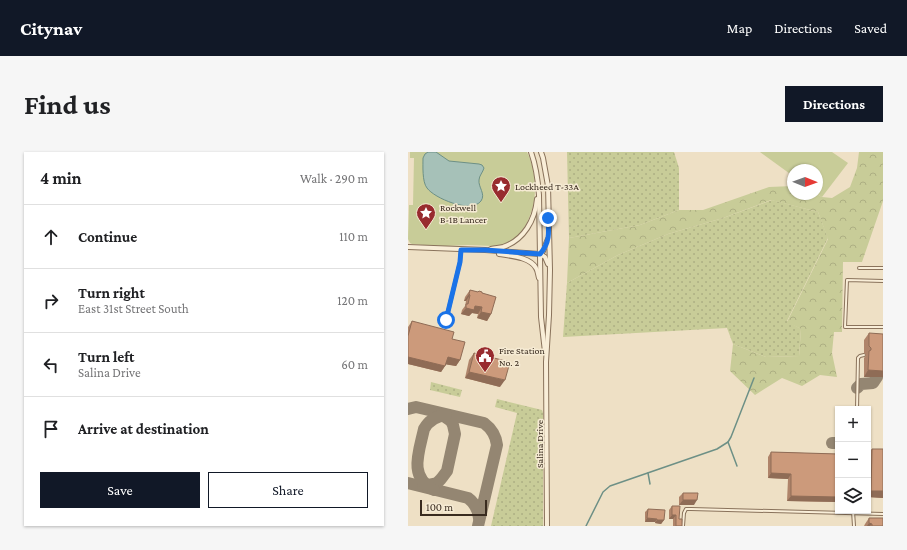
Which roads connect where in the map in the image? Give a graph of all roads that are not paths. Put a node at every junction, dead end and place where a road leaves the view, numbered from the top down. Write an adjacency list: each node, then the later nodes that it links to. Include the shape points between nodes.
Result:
1 (531, 152): 3 (street, Salina Drive)
2 (541, 152): 4 (street, Salina Drive, via 548,186)
3 (538, 189): 7 (street, via 534,216 525,232 510,244); 8 (street, Salina Drive)
4 (549, 237): 8 (street, Salina Drive); 11 (street, Salina Drive)
5 (408, 247): 6 (street)
6 (461, 250): 7 (street); 14 (lane)
7 (485, 250): 8 (street); 13 (street, Salina Drive, via 532,263 537,269)
8 (540, 254): 11 (street, via 545,257); 13 (street, Salina Drive)
9 (858, 268): 10 (lane)
10 (883, 268)
11 (550, 270): 17 (street, Salina Drive)
12 (883, 281): 15 (lane, via 847,280 846,327)
13 (541, 286): 17 (street, Salina Drive, via 541,317)
14 (446, 320)
15 (883, 327)
16 (864, 355): 18 (lane, via 858,358)
17 (546, 362): 23 (street, Salina Drive)
18 (857, 406)
19 (835, 512): 24 (lane, via 686,509)
20 (871, 513): 22 (lane)
21 (853, 514): 25 (lane)
22 (883, 514)
23 (547, 526)
24 (683, 526)
25 (854, 526)

